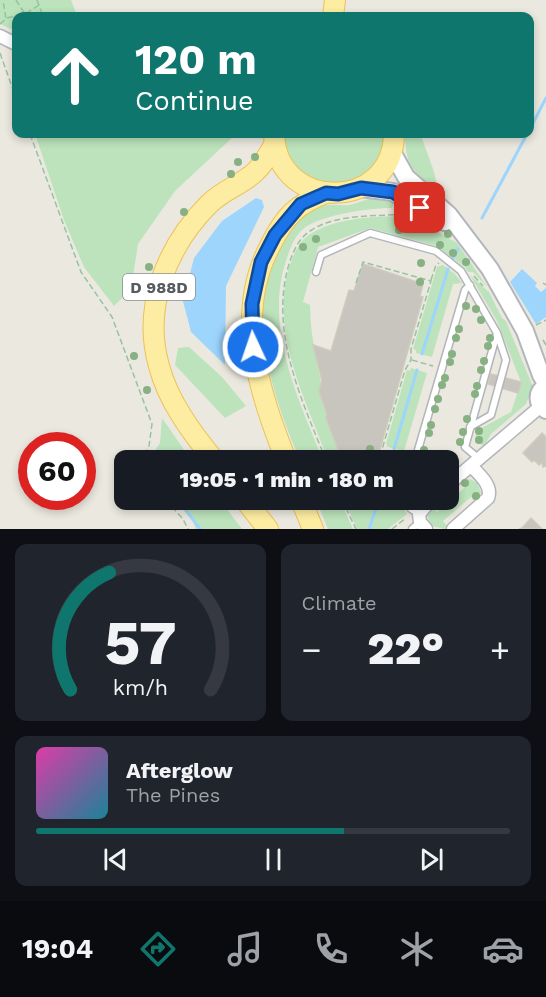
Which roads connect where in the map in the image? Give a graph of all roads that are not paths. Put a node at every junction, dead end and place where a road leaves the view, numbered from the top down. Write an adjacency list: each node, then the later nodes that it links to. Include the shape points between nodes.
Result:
1 (275, 138): 4 (main road, via 281,162 292,177 308,188); 12 (main road, D 988D, via 255,172 210,202 191,224 166,266 158,292 155,344 159,367 178,410)
2 (393, 143): 3 (main road, via 383,169); 5 (main road, via 406,177 449,215)
3 (361, 188): 4 (main road); 5 (main road, via 393,192)
4 (326, 193): 13 (main road, via 301,204 275,235 261,262 252,304 254,361)
5 (460, 232): 9 (main road, via 505,294)
6 (316, 272): 7 (lane, via 321,255 370,232 436,250 461,271)
7 (470, 285): 8 (lane); 14 (lane, via 465,290)
8 (496, 333): 11 (lane); 11 (lane, via 506,360 491,415)
9 (546, 384): 10 (main road, via 539,394)
10 (544, 408): 15 (street)
11 (470, 427): 15 (lane, via 465,447)
12 (207, 450)
13 (282, 450)
14 (418, 450)
15 (475, 462): 16 (street); 24 (street, via 490,493)
16 (459, 476)
17 (253, 510): 22 (main road)
18 (305, 510): 23 (main road)
19 (412, 510): 21 (lane)
20 (426, 510): 21 (street)
21 (419, 524)
22 (268, 529)
23 (313, 529)
24 (453, 529)

